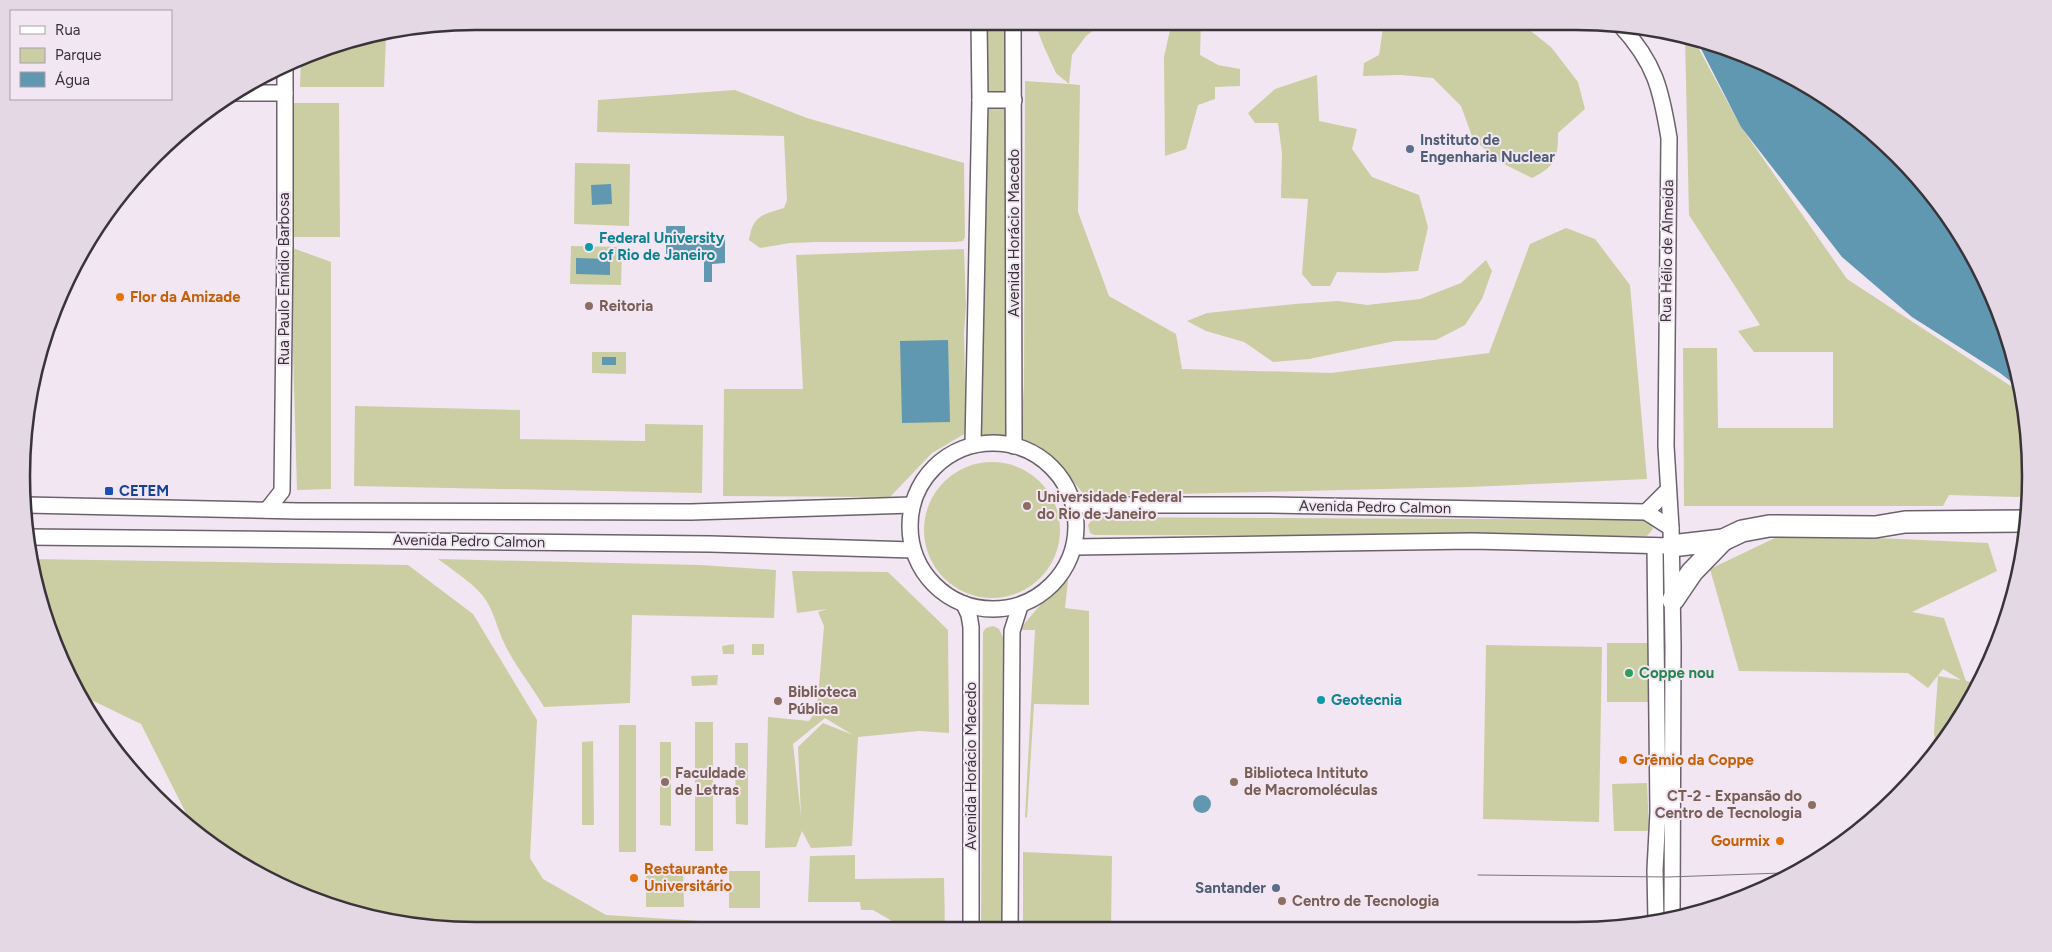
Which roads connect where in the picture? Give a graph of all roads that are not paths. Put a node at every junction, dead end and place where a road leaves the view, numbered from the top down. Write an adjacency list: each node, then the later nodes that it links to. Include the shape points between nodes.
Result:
1 (979, 30): 7 (street)
2 (1013, 30): 8 (street, Avenida Horácio Macedo)
3 (1628, 33): 11 (street, Rua Hélio de Almeida, via 1640,47 1660,88 1669,138 1666,306)
4 (285, 73): 6 (street, Rua Paulo Emídio Barbosa)
5 (248, 93): 6 (street)
6 (285, 93): 12 (street, Rua Paulo Emídio Barbosa)
7 (980, 100): 8 (street); 9 (street)
8 (1014, 100): 10 (street, Avenida Horácio Macedo)
9 (973, 445): 10 (street); 14 (street, via 934,467 921,484)
10 (1014, 446): 15 (street, via 1034,454 1052,467)
11 (1668, 490): 18 (street); 23 (street, Rua Hélio de Almeida)
12 (282, 491): 16 (street); 17 (street)
13 (31, 505): 16 (street, Avenida Pedro Calmon)
14 (912, 505): 17 (street, Avenida Pedro Calmon, via 691,512); 26 (street, via 910,528)
15 (1074, 505): 18 (street, Avenida Pedro Calmon); 25 (street, via 1077,523)
16 (267, 510): 17 (street, Avenida Pedro Calmon)
17 (298, 511)
18 (1646, 512): 23 (street)
19 (2019, 522): 20 (highway)
20 (1975, 527): 21 (highway); 24 (highway, via 1905,522 1875,527 1769,526 1752,528)
21 (2018, 531)
22 (35, 537): 26 (street, Avenida Pedro Calmon, via 710,544)
23 (1666, 540): 24 (highway); 25 (street); 27 (street); 31 (street)
24 (1723, 540): 27 (highway, via 1692,572)
25 (1075, 547): 29 (street, via 1055,582)
26 (913, 550): 28 (street, via 924,573 942,592)
27 (1673, 600): 30 (street)
28 (964, 604): 29 (street, via 990,610); 32 (street, Avenida Horácio Macedo, via 971,627)
29 (1020, 606): 33 (street, via 1012,631)
30 (1672, 911)
31 (1656, 914)
32 (971, 922)
33 (1010, 922)

